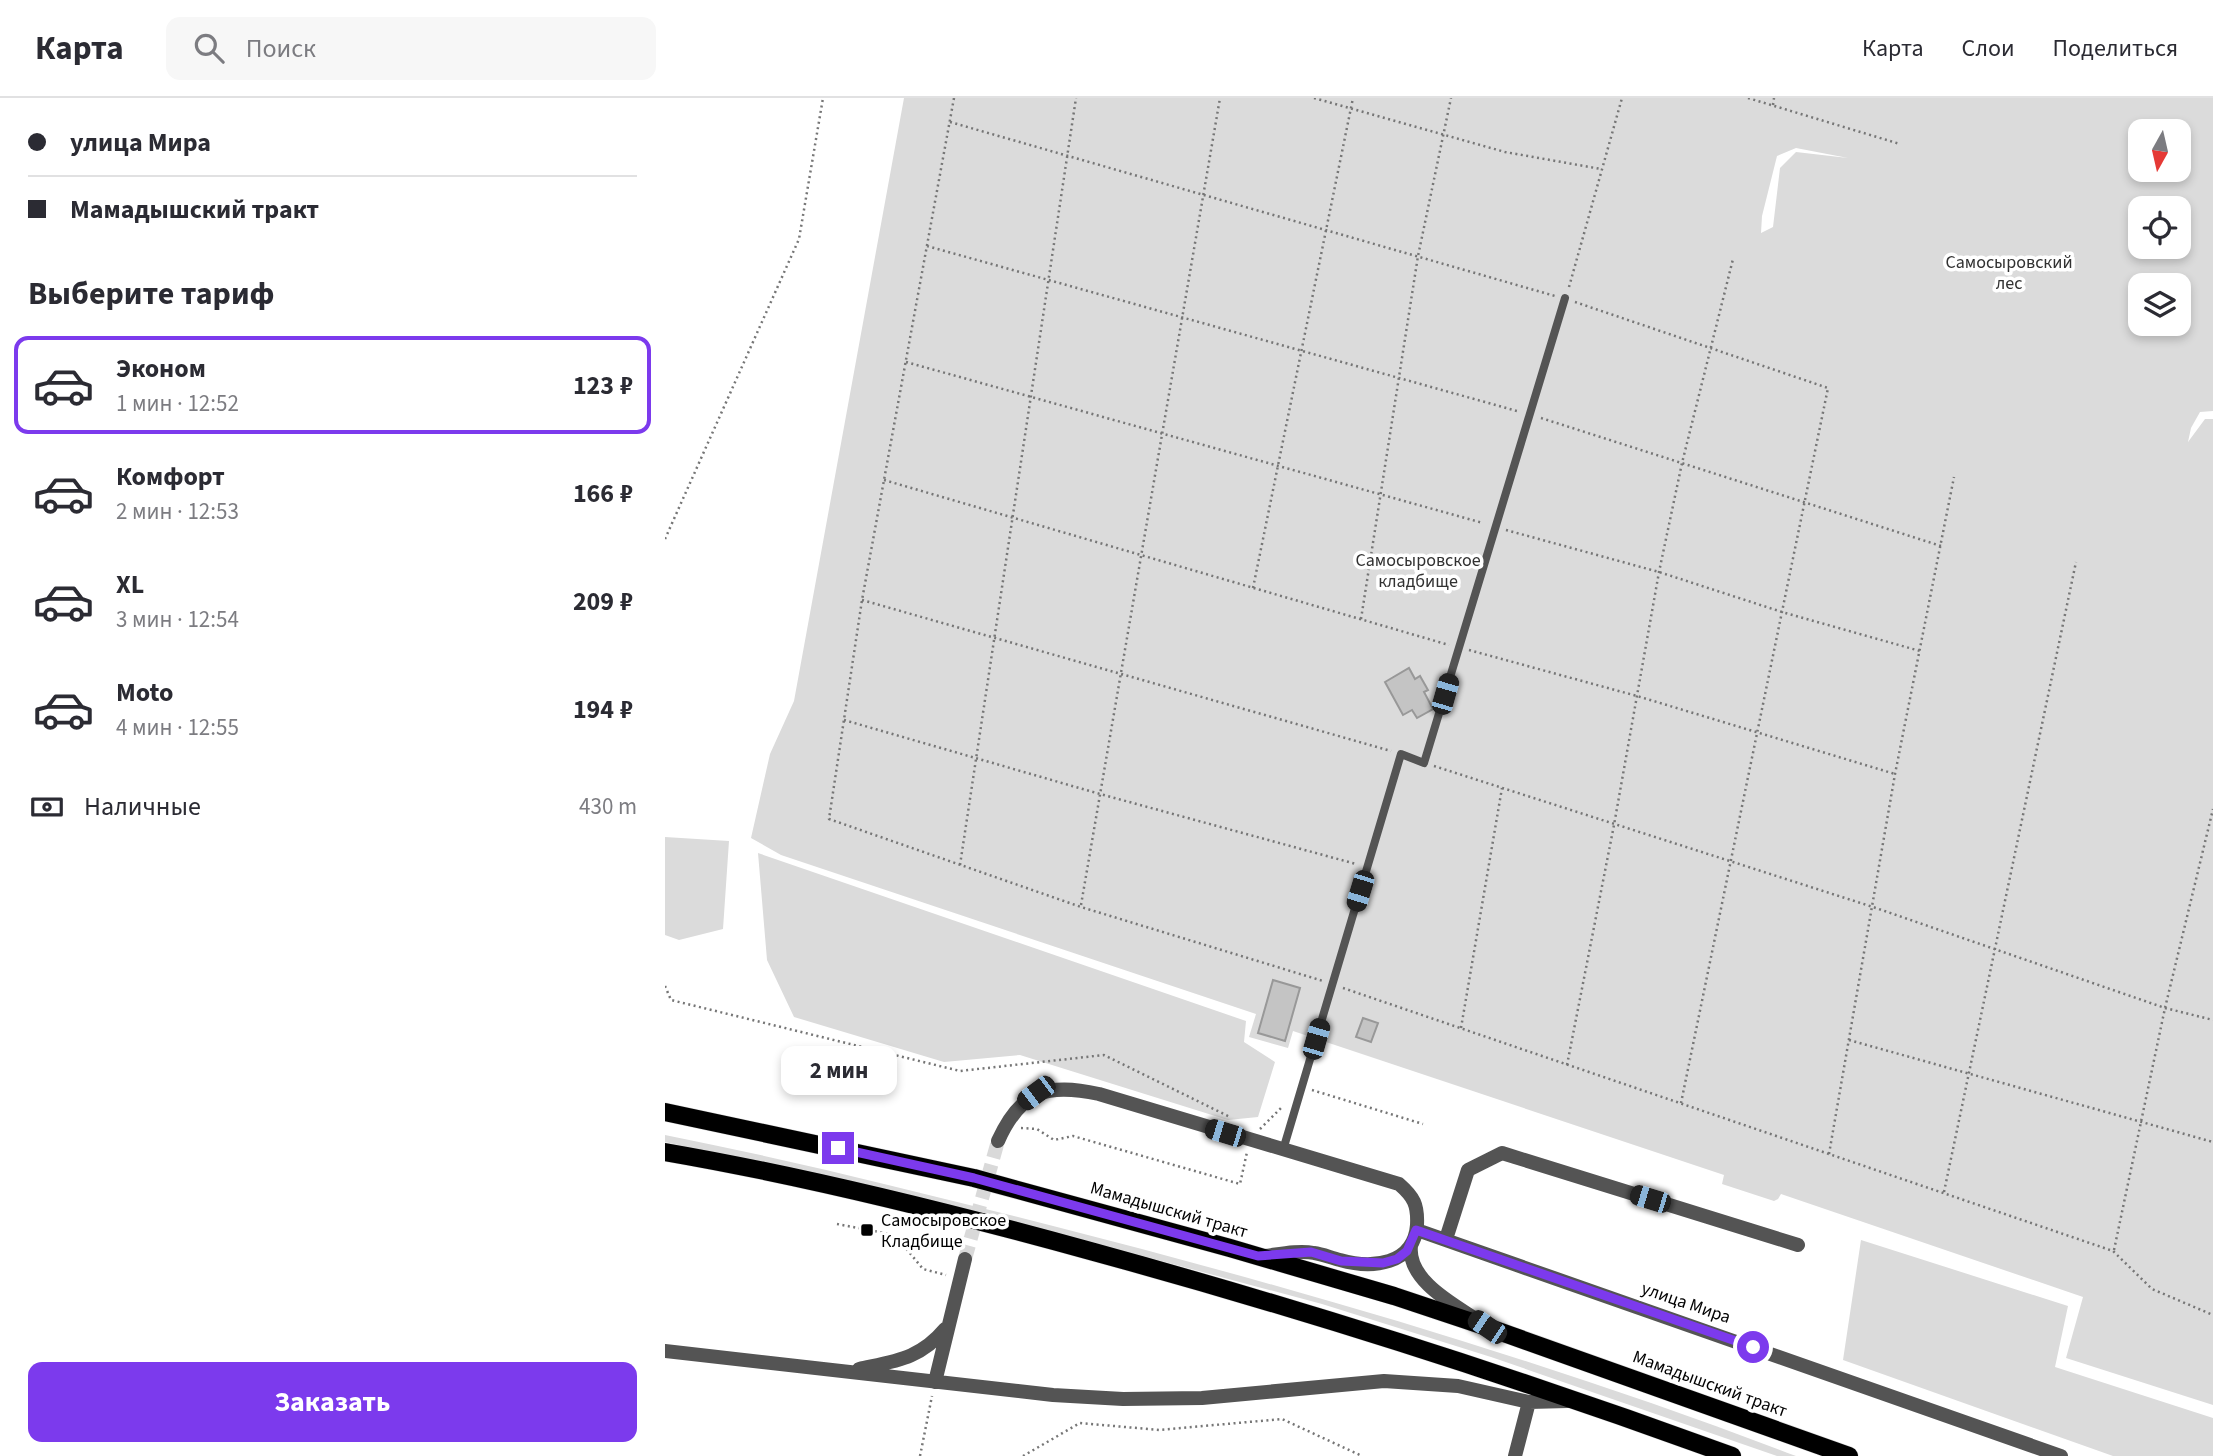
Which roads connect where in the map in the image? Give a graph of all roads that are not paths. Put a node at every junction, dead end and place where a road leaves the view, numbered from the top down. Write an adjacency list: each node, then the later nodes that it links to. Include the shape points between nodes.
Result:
1 (1565, 298): 4 (lane, via 1424,763 1401,754)
2 (665, 1112): 10 (main road, Мамадышский тракт, via 974,1178)
3 (998, 1141): 4 (street, via 1020,1105 1036,1093 1075,1089)
4 (1283, 1150): 6 (street, via 1399,1184 1413,1195 1418,1208)
5 (665, 1152): 17 (main road, via 977,1220 1224,1288)
6 (1416, 1230): 7 (street, улица Мира); 9 (street)
7 (1446, 1239): 8 (street, via 1468,1170 1502,1153); 22 (street, улица Мира)
8 (1798, 1245)
9 (1411, 1246): 10 (street, via 1397,1259 1377,1264 1311,1252); 13 (street, via 1413,1262 1429,1284)
10 (1258, 1256): 13 (main road, Мамадышский тракт)
11 (965, 1259): 12 (street)
12 (949, 1325): 15 (street, via 919,1354); 16 (street)
13 (1487, 1327): 21 (main road, Мамадышский тракт)
14 (665, 1351): 15 (street)
15 (843, 1372): 16 (street)
16 (935, 1382): 18 (street, via 1123,1399 1202,1398 1384,1381 1458,1386)
17 (1581, 1401): 18 (street); 20 (main road)
18 (1529, 1402): 19 (street)
19 (1515, 1456)
20 (1732, 1456)
21 (1849, 1456)
22 (2061, 1456)

